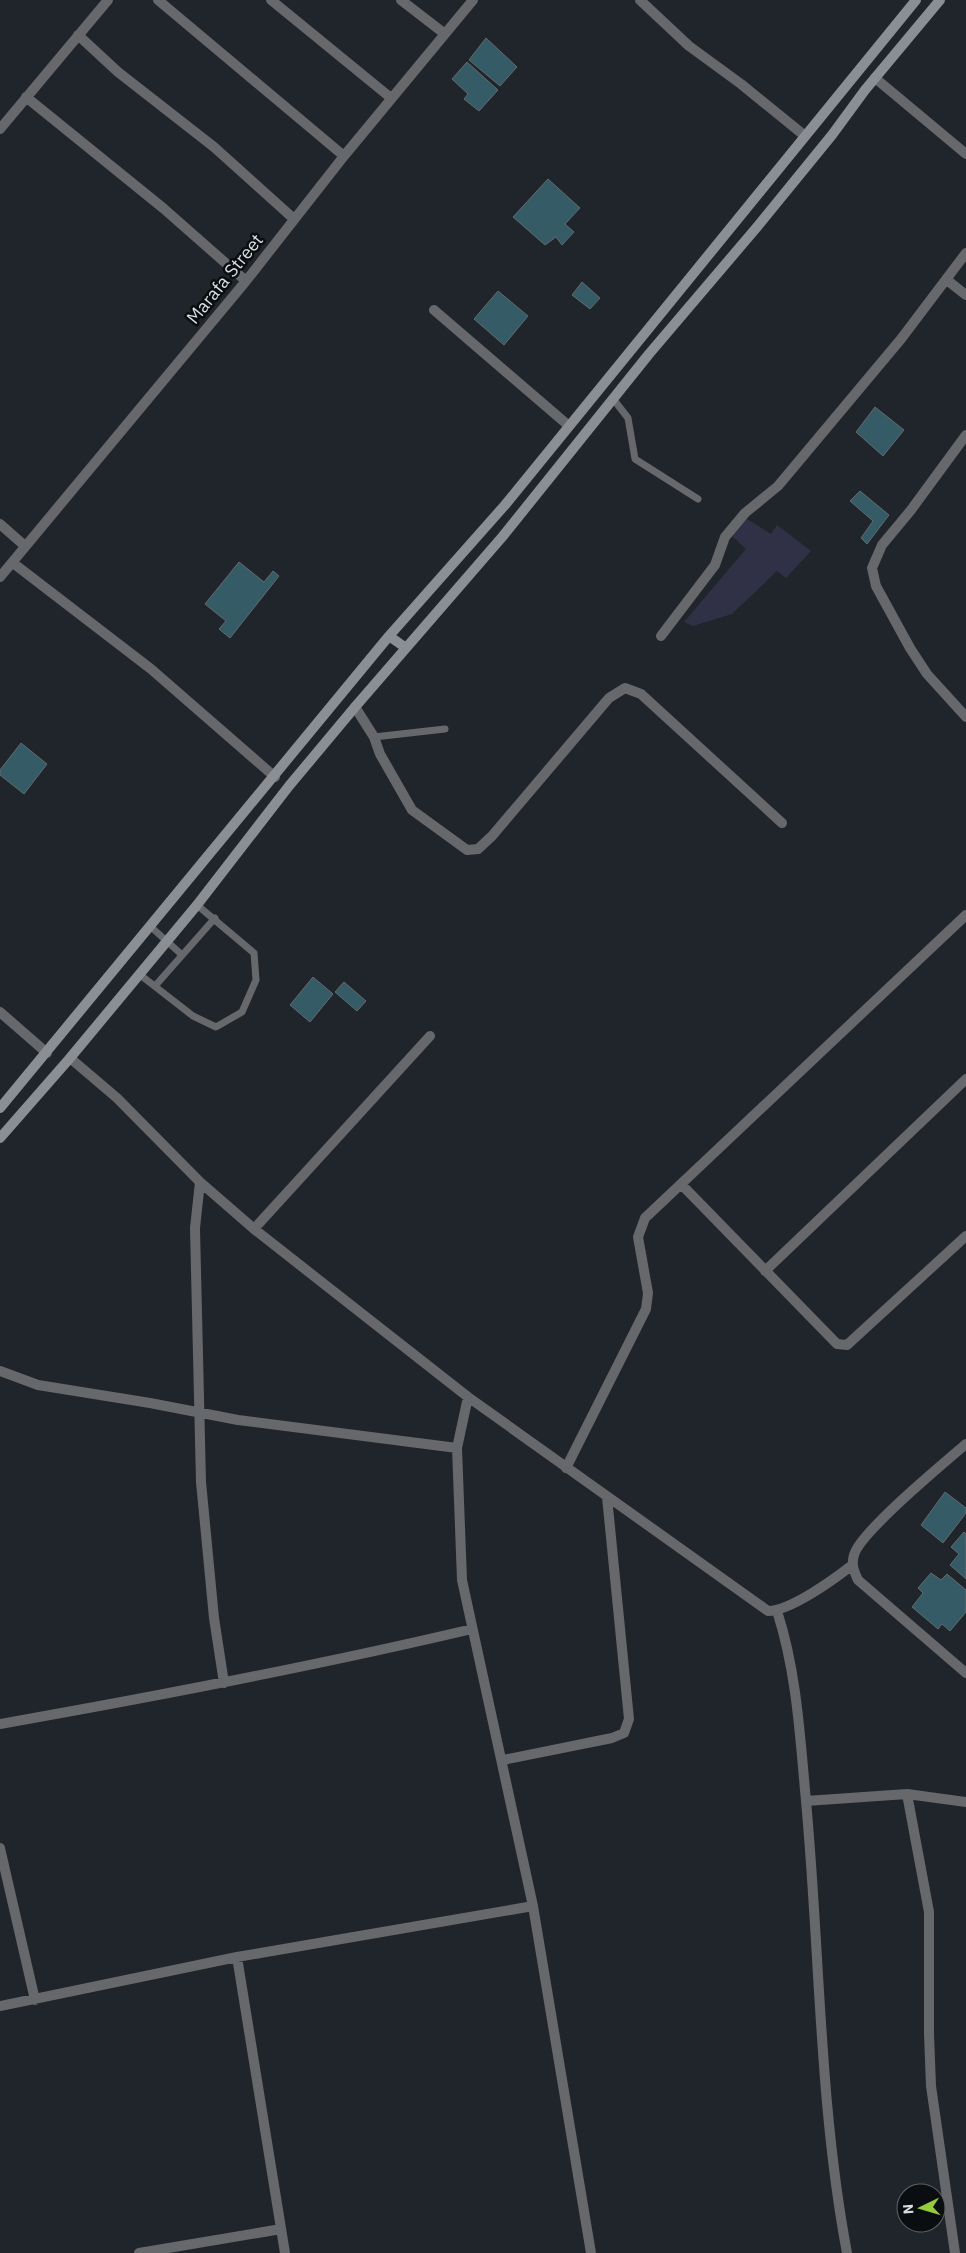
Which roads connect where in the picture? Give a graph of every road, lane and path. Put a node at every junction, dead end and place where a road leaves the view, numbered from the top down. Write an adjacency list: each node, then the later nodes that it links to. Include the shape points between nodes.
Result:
1 (108, 0): 10 (street)
2 (158, 0): 17 (street)
3 (271, 0): 13 (street)
4 (401, 0): 9 (street)
5 (473, 0): 9 (street, Marafa Street)
6 (640, 0): 15 (street, via 689,46)
7 (916, 0): 15 (main road)
8 (940, 0): 11 (main road)
9 (445, 34): 13 (street, Marafa Street)
10 (78, 35): 12 (street); 18 (street, via 118,72 214,147)
11 (875, 78): 16 (street); 24 (main road)
12 (26, 97): 14 (street); 21 (street, via 156,202)
13 (391, 98): 17 (street, Marafa Street)
14 (0, 128)
15 (805, 136): 25 (main road)
16 (966, 154)
17 (344, 156): 18 (street, Marafa Street)
18 (294, 219): 21 (street, Marafa Street)
19 (966, 253): 20 (street)
20 (947, 280): 22 (street); 33 (street, via 778,486 745,513 725,537 715,564)
21 (246, 281): 29 (street, Marafa Street)
22 (966, 295)
23 (434, 310): 25 (street)
24 (614, 400): 27 (lane, via 628,418 635,459); 34 (main road)
25 (569, 426): 32 (main road, via 505,505)
26 (966, 435): 36 (street, via 882,545 872,568 876,586 910,648 927,674)
27 (698, 499)
28 (0, 524): 29 (street)
29 (25, 546): 30 (street, Marafa Street)
30 (13, 563): 31 (street, Marafa Street); 39 (street, via 151,669)
31 (0, 577)
32 (389, 636): 34 (main road); 39 (main road)
33 (661, 636)
34 (406, 648): 35 (main road)
35 (355, 707): 38 (street); 41 (main road)
36 (966, 717)
37 (445, 729): 38 (lane)
38 (374, 737): 40 (street, via 380,754 412,810 467,850 478,849 609,698 625,688 641,694)
39 (275, 777): 44 (main road)
40 (782, 823)
41 (197, 905): 43 (lane); 45 (main road)
42 (966, 915): 57 (street)
43 (215, 918): 46 (lane); 48 (lane, via 254,953 256,980 242,1012 216,1027 193,1016)
44 (151, 927): 45 (lane); 51 (main road)
45 (166, 942): 46 (lane); 47 (main road)
46 (181, 954): 48 (lane)
47 (139, 974): 48 (lane); 52 (main road)
48 (155, 986)
49 (0, 1012): 51 (street)
50 (430, 1036): 58 (street)
51 (47, 1053): 54 (main road)
52 (70, 1058): 55 (main road); 56 (street, via 117,1098)
53 (966, 1079): 60 (street)
54 (0, 1108)
55 (0, 1138)
56 (200, 1182): 58 (street); 63 (street, via 195,1228)
57 (681, 1184): 60 (street); 66 (street, via 645,1218 638,1236 648,1293 646,1309)
58 (254, 1229): 62 (street)
59 (966, 1236): 60 (street, via 847,1345 837,1344)
60 (765, 1271)
61 (0, 1371): 63 (street, via 38,1384)
62 (468, 1397): 65 (street); 66 (street)
63 (200, 1413): 65 (street); 72 (street, via 201,1482 214,1618)
64 (966, 1444): 68 (street, via 868,1533 854,1552)
65 (457, 1448): 70 (street, via 462,1580)
66 (566, 1468): 67 (street)
67 (607, 1497): 69 (street, via 768,1611); 74 (street, via 629,1719 624,1733)
68 (852, 1566): 69 (street, via 828,1584); 71 (street, via 858,1580)
69 (777, 1611): 76 (street, via 794,1672)
70 (472, 1629): 72 (street); 74 (street)
71 (966, 1673)
72 (224, 1683): 73 (street)
73 (0, 1724)
74 (503, 1760): 79 (street)
75 (907, 1794): 76 (street); 77 (street); 88 (street, via 929,1912 931,2086)
76 (806, 1801): 87 (street, via 823,2066 836,2195)
77 (966, 1802)
78 (0, 1848): 81 (street)
79 (534, 1906): 80 (street); 86 (street)
80 (237, 1957): 81 (street); 83 (street)
81 (35, 2000): 82 (street)
82 (0, 2006)
83 (281, 2229): 84 (street); 85 (street)
84 (139, 2253)
85 (285, 2253)
86 (591, 2253)
87 (847, 2253)
88 (955, 2253)

